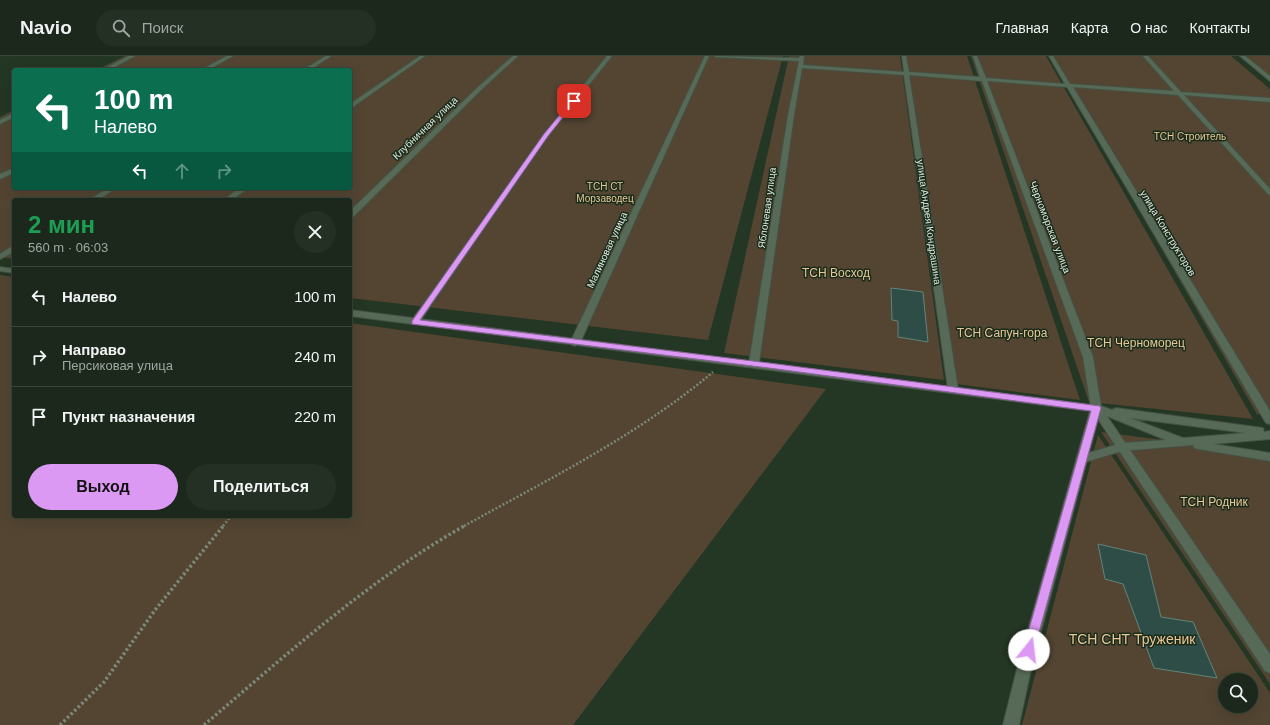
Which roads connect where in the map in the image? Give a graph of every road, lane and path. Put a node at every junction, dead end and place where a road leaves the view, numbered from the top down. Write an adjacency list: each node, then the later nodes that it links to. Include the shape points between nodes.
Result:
1 (133, 56): 15 (street)
2 (231, 56): 16 (street)
3 (329, 56): 17 (street)
4 (422, 56): 24 (street)
5 (516, 56): 34 (street, Клубничная улица)
6 (610, 56): 40 (street, via 546,135)
7 (707, 56): 41 (street, Малиновая улица)
8 (716, 56): 14 (street)
9 (904, 56): 18 (street, улица Андрея Кондрашина)
10 (974, 56): 19 (street, Черноморская улица)
11 (1050, 56): 21 (street, улица Конструкторов)
12 (1145, 56): 22 (street)
13 (1242, 56): 20 (street)
14 (801, 61): 18 (street); 43 (street, Яблоневая улица)
15 (109, 68)
16 (208, 68)
17 (309, 68)
18 (907, 73): 19 (street); 44 (street, улица Андрея Кондрашина)
19 (983, 79): 21 (street); 45 (street, Черноморская улица, via 1088,357)
20 (1270, 79)
21 (1067, 85): 22 (street); 46 (street, улица Конструкторов)
22 (1179, 93): 23 (street); 31 (street)
23 (1270, 100)
24 (352, 106)
25 (12, 116): 26 (street)
26 (0, 122)
27 (12, 171): 28 (street)
28 (0, 177)
29 (110, 190): 32 (street)
30 (242, 190): 33 (street)
31 (1270, 193)
32 (96, 198)
33 (230, 198)
34 (352, 213)
35 (12, 250): 36 (street)
36 (0, 258)
37 (0, 269): 38 (street)
38 (12, 271)
39 (352, 313): 40 (street)
40 (415, 322): 41 (street)
41 (575, 343): 42 (street)
42 (727, 360): 43 (street); 54 (path, via 694,388 627,435 437,541 326,621)
43 (754, 364): 44 (street)
44 (953, 389): 45 (street)
45 (1096, 408): 47 (street); 48 (street); 49 (street); 51 (street)
46 (1270, 420)
47 (1270, 434): 48 (street)
48 (1183, 442): 49 (street); 50 (street)
49 (1122, 447): 51 (street); 53 (street)
50 (1270, 456)
51 (1082, 459): 56 (street)
52 (229, 518): 55 (path, via 156,610 104,682)
53 (1268, 662)
54 (206, 724)
55 (60, 725)
56 (1011, 725)

